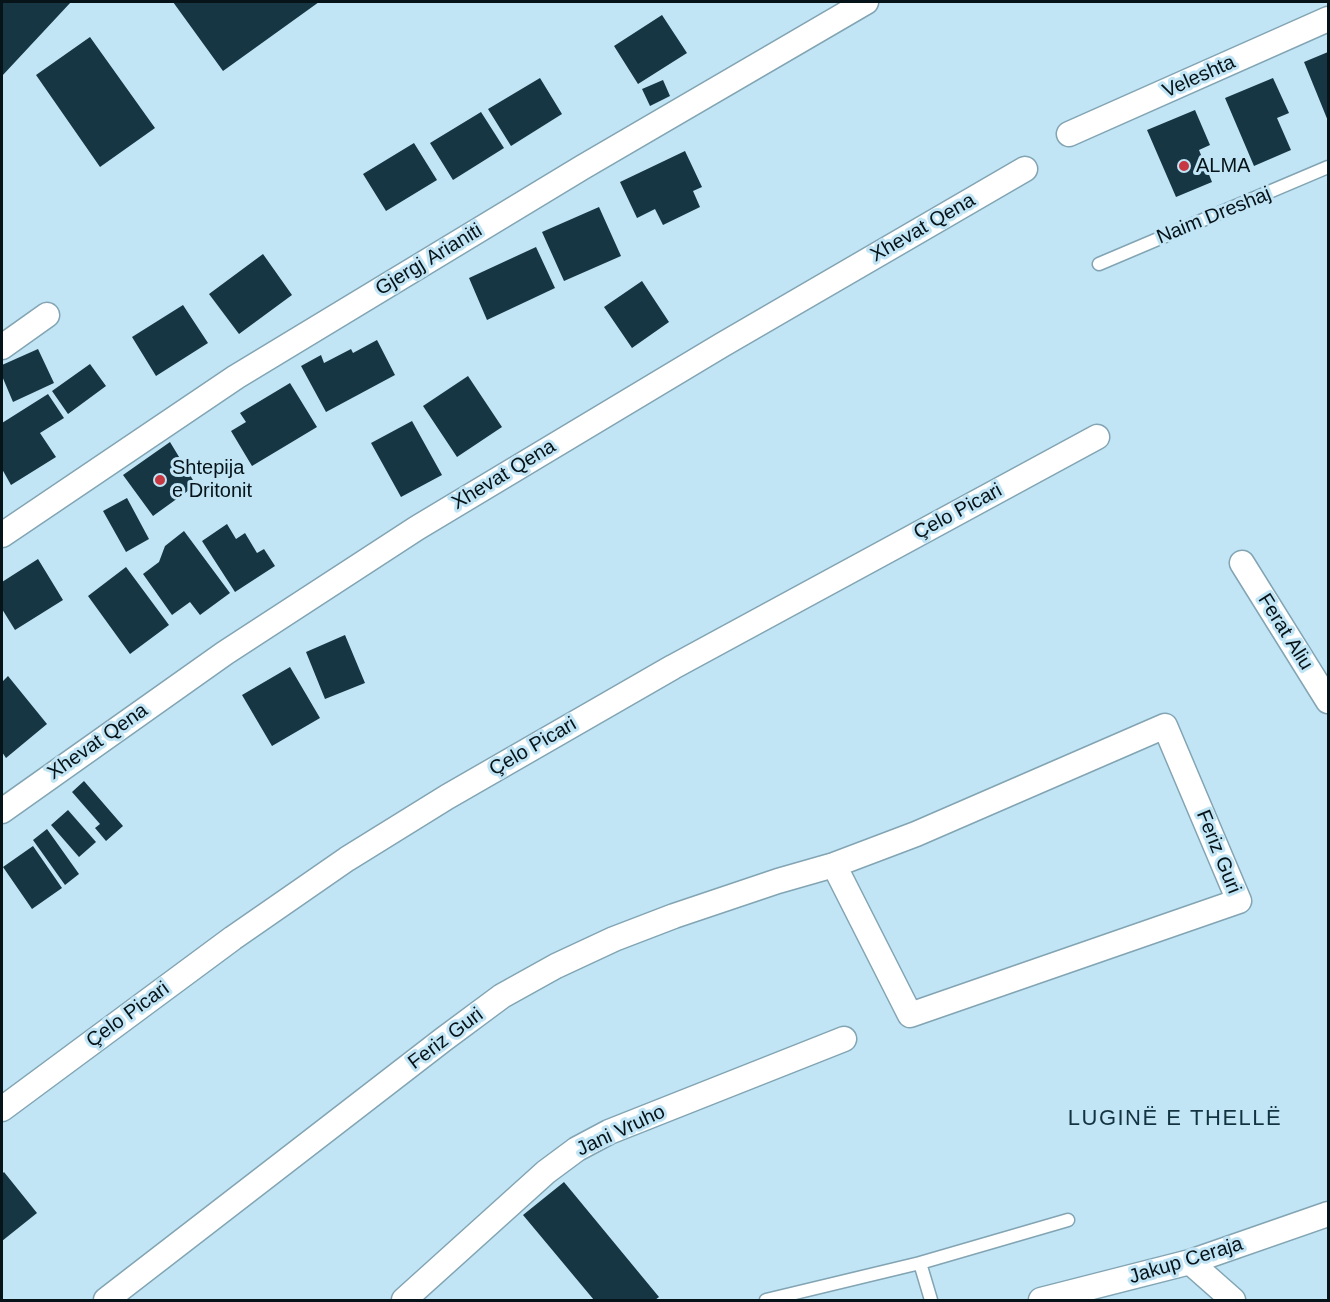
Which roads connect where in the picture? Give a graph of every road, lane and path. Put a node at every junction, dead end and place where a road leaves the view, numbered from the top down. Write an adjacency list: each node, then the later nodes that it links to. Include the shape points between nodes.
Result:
1 (866, 2): 10 (street, Gjergj Arianiti, via 246,371)
2 (1329, 19): 3 (street, Veleshta)
3 (1069, 134)
4 (1329, 167): 6 (lane, Naim Dreshaj)
5 (1025, 169): 13 (street, Xhevat Qena, via 417,528 225,653)
6 (1099, 264)
7 (46, 315): 8 (street)
8 (2, 346)
9 (1097, 437): 16 (street, Çelo Picari, via 704,650 447,797 347,859 233,938)
10 (2, 535)
11 (1242, 563): 12 (street, Ferat Aliu)
12 (1329, 701)
13 (2, 811)
14 (834, 865): 14 (street, Feriz Guri, via 910,1015 1239,901 1164,726 916,834); 21 (street, Feriz Guri, via 614,939 502,996)
15 (844, 1039): 22 (street, Jani Vruho, via 609,1132 577,1149 546,1172)
16 (2, 1109)
17 (1329, 1214): 19 (street, Jakup Ceraja)
18 (1068, 1220): 20 (lane)
19 (1190, 1262): 25 (street, Jakup Ceraja); 26 (street)
20 (920, 1263): 23 (lane); 24 (lane)
21 (106, 1300)
22 (404, 1300)
23 (766, 1300)
24 (931, 1300)
25 (1041, 1300)
26 (1233, 1300)

